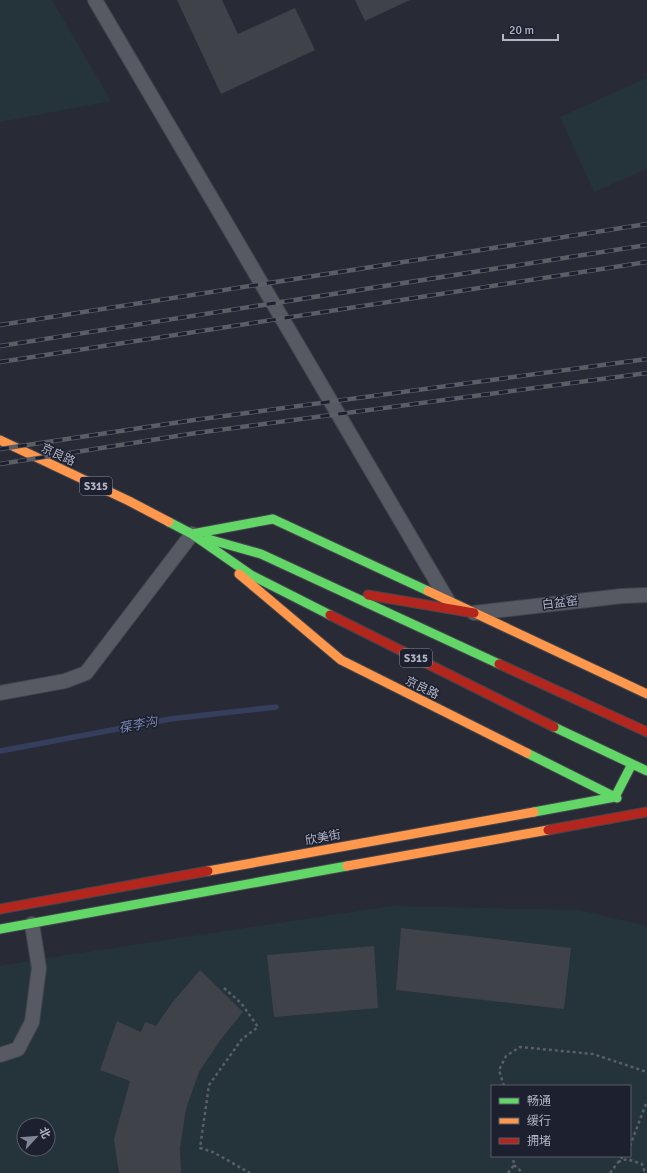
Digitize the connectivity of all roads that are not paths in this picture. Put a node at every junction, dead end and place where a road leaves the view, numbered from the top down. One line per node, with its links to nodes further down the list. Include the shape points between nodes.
1 (95, 0): 6 (street)
2 (0, 440): 3 (street, 京良路 / S315)
3 (192, 534): 4 (street, 京良路 / S315, via 261,554); 6 (street, via 273,519); 8 (street, via 86,673 65,681); 11 (street, 京良路 / S315, via 251,575); 13 (street, 京良路, via 341,660)
4 (339, 590): 7 (street); 10 (street, 京良路 / S315)
5 (647, 595): 7 (street, 白盆窑)
6 (448, 601): 7 (street)
7 (474, 613): 9 (street)
8 (0, 693)
9 (647, 694)
10 (647, 732)
11 (632, 764): 12 (street, 京良路 / S315); 13 (street)
12 (647, 771)
13 (615, 797): 14 (street, 京良路); 15 (street, 欣美街)
14 (647, 812): 16 (street)
15 (0, 909)
16 (32, 924): 17 (street); 18 (street, via 39,968 32,1022 18,1049)
17 (0, 929)
18 (0, 1055)

